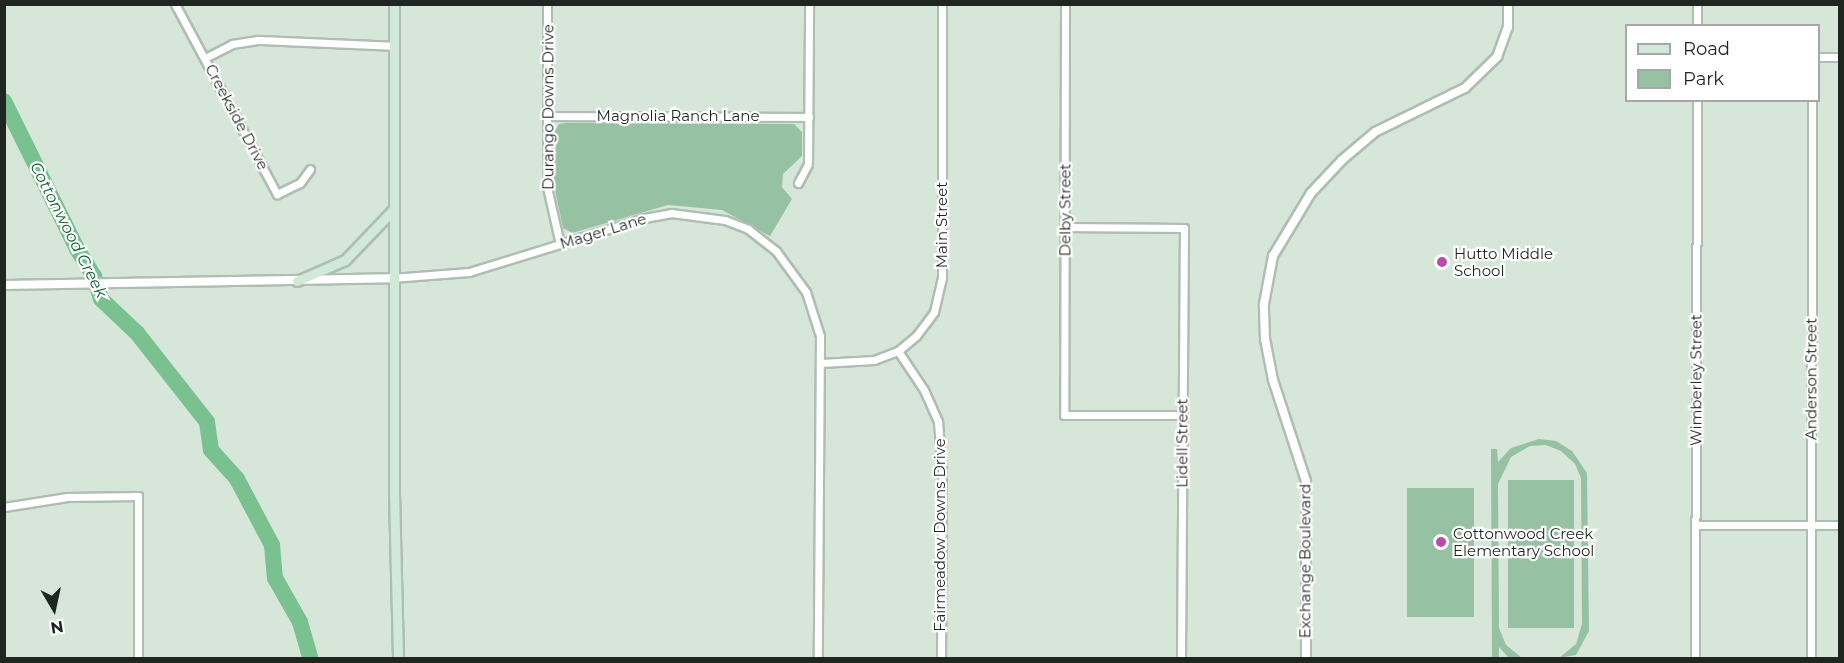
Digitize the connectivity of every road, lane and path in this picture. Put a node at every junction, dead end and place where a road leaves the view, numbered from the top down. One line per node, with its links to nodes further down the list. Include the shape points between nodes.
1 (175, 4): 13 (street, Creekside Drive)
2 (394, 4): 10 (main road)
3 (547, 4): 16 (street, Durango Downs Drive)
4 (809, 4): 17 (street)
5 (942, 4): 26 (street, Main Street, via 942,278 934,312 916,336)
6 (1065, 4): 21 (street, Delby Street)
7 (1508, 4): 38 (street, Exchange Boulevard, via 1508,27 1497,57 1465,88 1375,132 1342,160 1311,193 1273,256 1264,304 1265,339 1273,380 1306,481)
8 (1697, 4): 9 (street)
9 (1697, 24)
10 (394, 46): 13 (street, via 258,40 232,44); 20 (main road)
11 (1820, 57): 12 (street)
12 (1839, 57)
13 (205, 58): 18 (street, Creekside Drive, via 277,194 300,183)
14 (1696, 102): 30 (street, Wimberley Street)
15 (1812, 102): 31 (street, Anderson Street)
16 (547, 116): 17 (street, Magnolia Ranch Lane); 22 (street, Durango Downs Drive, via 548,197)
17 (809, 117): 19 (street, via 808,164)
18 (310, 169)
19 (798, 183)
20 (393, 210): 23 (main road); 24 (main road, via 345,260)
21 (1065, 227): 28 (street, Lidell Street, via 1184,228); 28 (street, Delby Street, via 1064,415)
22 (560, 244): 23 (street, Mager Lane, via 452,276); 27 (street, Mager Lane, via 671,213 704,215 748,229 776,250 807,292 820,336)
23 (392, 278): 24 (street, Mager Lane); 34 (main road)
24 (297, 281): 25 (street, Mager Lane)
25 (4, 285)
26 (898, 351): 27 (street, Main Street, via 874,360); 36 (street, Fairmeadow Downs Drive, via 924,390 938,422 942,471)
27 (821, 363): 35 (street, Mager Lane)
28 (1183, 415): 37 (street, Lidell Street)
29 (4, 507): 33 (street, via 67,497 138,496)
30 (1695, 525): 31 (street); 39 (street, Wimberley Street)
31 (1811, 525): 32 (street); 40 (street, Anderson Street)
32 (1839, 525)
33 (138, 658)
34 (398, 658)
35 (818, 658)
36 (941, 658)
37 (1181, 658)
38 (1306, 658)
39 (1695, 658)
40 (1811, 658)

